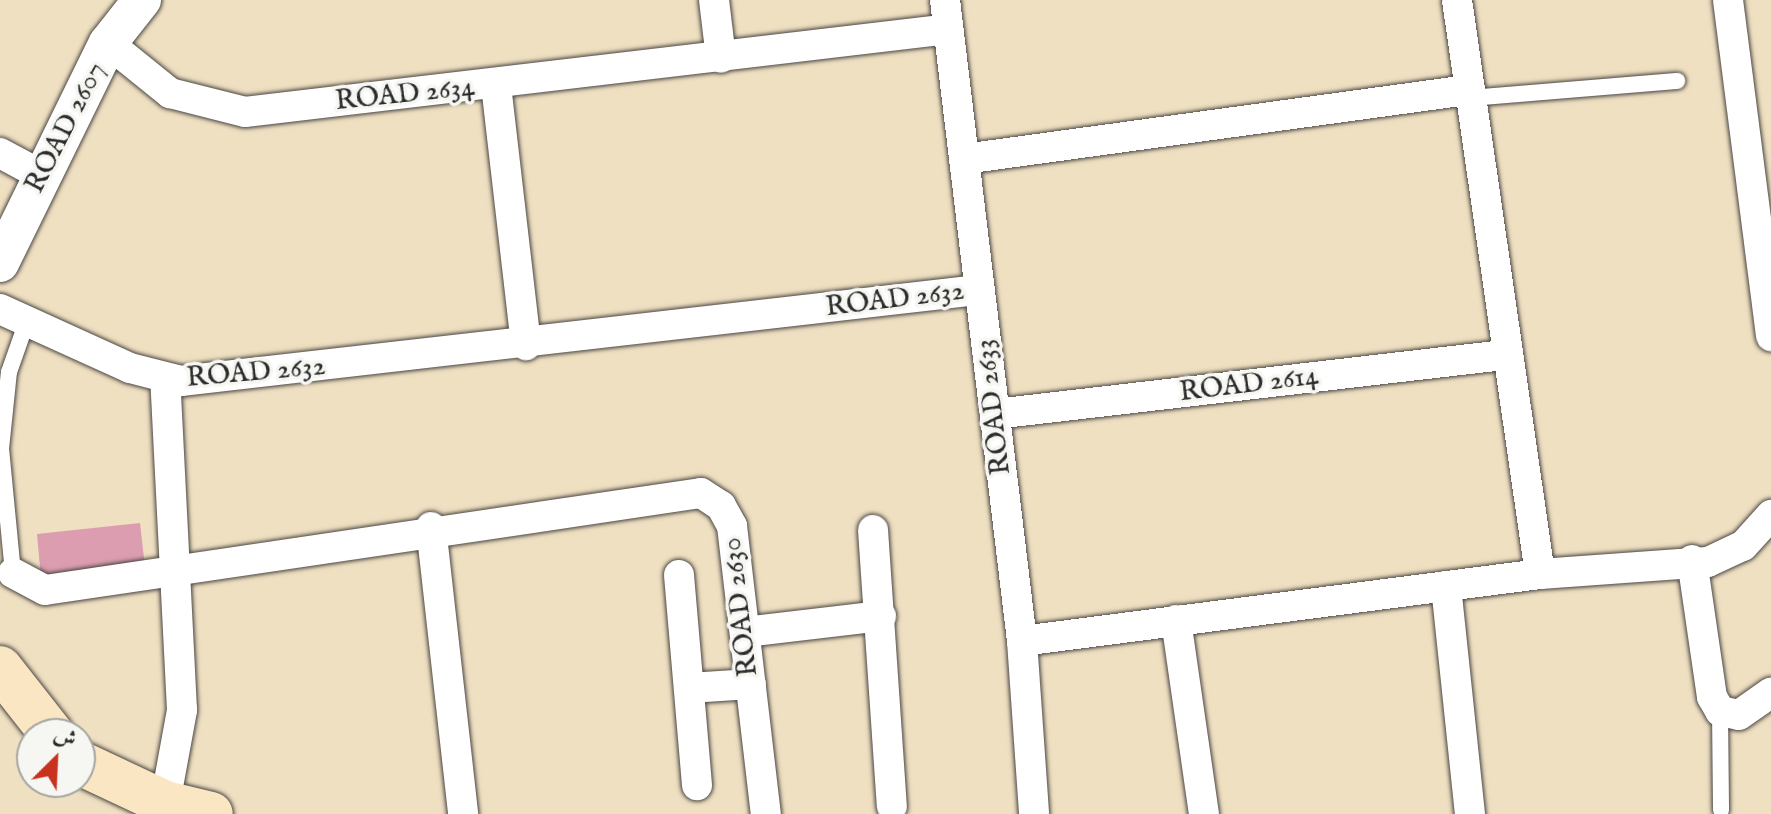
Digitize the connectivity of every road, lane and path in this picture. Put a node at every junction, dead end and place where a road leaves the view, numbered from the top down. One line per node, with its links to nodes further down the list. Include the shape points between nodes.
1 (142, 0): 6 (street, ROAD 2607)
2 (714, 0): 7 (street)
3 (1457, 0): 10 (street)
4 (1728, 0): 17 (street)
5 (946, 14): 7 (street, ROAD 2634); 12 (street, ROAD 2633)
6 (108, 43): 9 (street, ROAD 2634, via 170,93 226,110); 13 (street, ROAD 2607)
7 (721, 58): 9 (street, ROAD 2634)
8 (1677, 81): 10 (lane)
9 (496, 85): 18 (street)
10 (1468, 94): 12 (street); 19 (street)
11 (0, 153): 13 (street)
12 (964, 159): 15 (street, ROAD 2633)
13 (41, 175): 14 (street, ROAD 2607)
14 (0, 263)
15 (979, 290): 18 (street, ROAD 2632); 21 (street, ROAD 2633)
16 (14, 315): 20 (street, ROAD 2632); 27 (lane, via 1,449)
17 (1771, 336)
18 (526, 345): 20 (street, ROAD 2632)
19 (1504, 355): 21 (street, ROAD 2614); 28 (street)
20 (165, 380): 26 (street)
21 (995, 414): 34 (street, ROAD 2633)
22 (1771, 515): 25 (street, via 1726,556)
23 (431, 527): 26 (street, ROAD 2630); 33 (street, ROAD 2630, via 701,493 721,506 732,526); 47 (street)
24 (873, 530): 31 (street)
25 (1692, 560): 28 (street); 39 (street, via 1709,687)
26 (171, 567): 27 (street, ROAD 2630, via 45,590); 43 (street, via 182,710)
27 (13, 573)
28 (1540, 574): 30 (street)
29 (679, 575): 37 (street)
30 (1446, 586): 32 (street); 51 (street)
31 (881, 616): 33 (street); 44 (street)
32 (1176, 620): 34 (street); 50 (street)
33 (745, 632): 36 (street, ROAD 2630)
34 (1022, 641): 49 (street, ROAD 2633)
35 (0, 668): 40 (main road)
36 (751, 684): 37 (street); 48 (street, ROAD 2630)
37 (689, 688): 42 (street)
38 (1771, 693): 39 (street, via 1748,713)
39 (1720, 711): 45 (lane)
40 (39, 718)
41 (96, 771): 43 (main road)
42 (697, 785)
43 (165, 803): 46 (main road)
44 (892, 806)
45 (1721, 810)
46 (211, 814)
47 (463, 814)
48 (766, 814)
49 (1034, 814)
50 (1204, 814)
51 (1470, 814)

